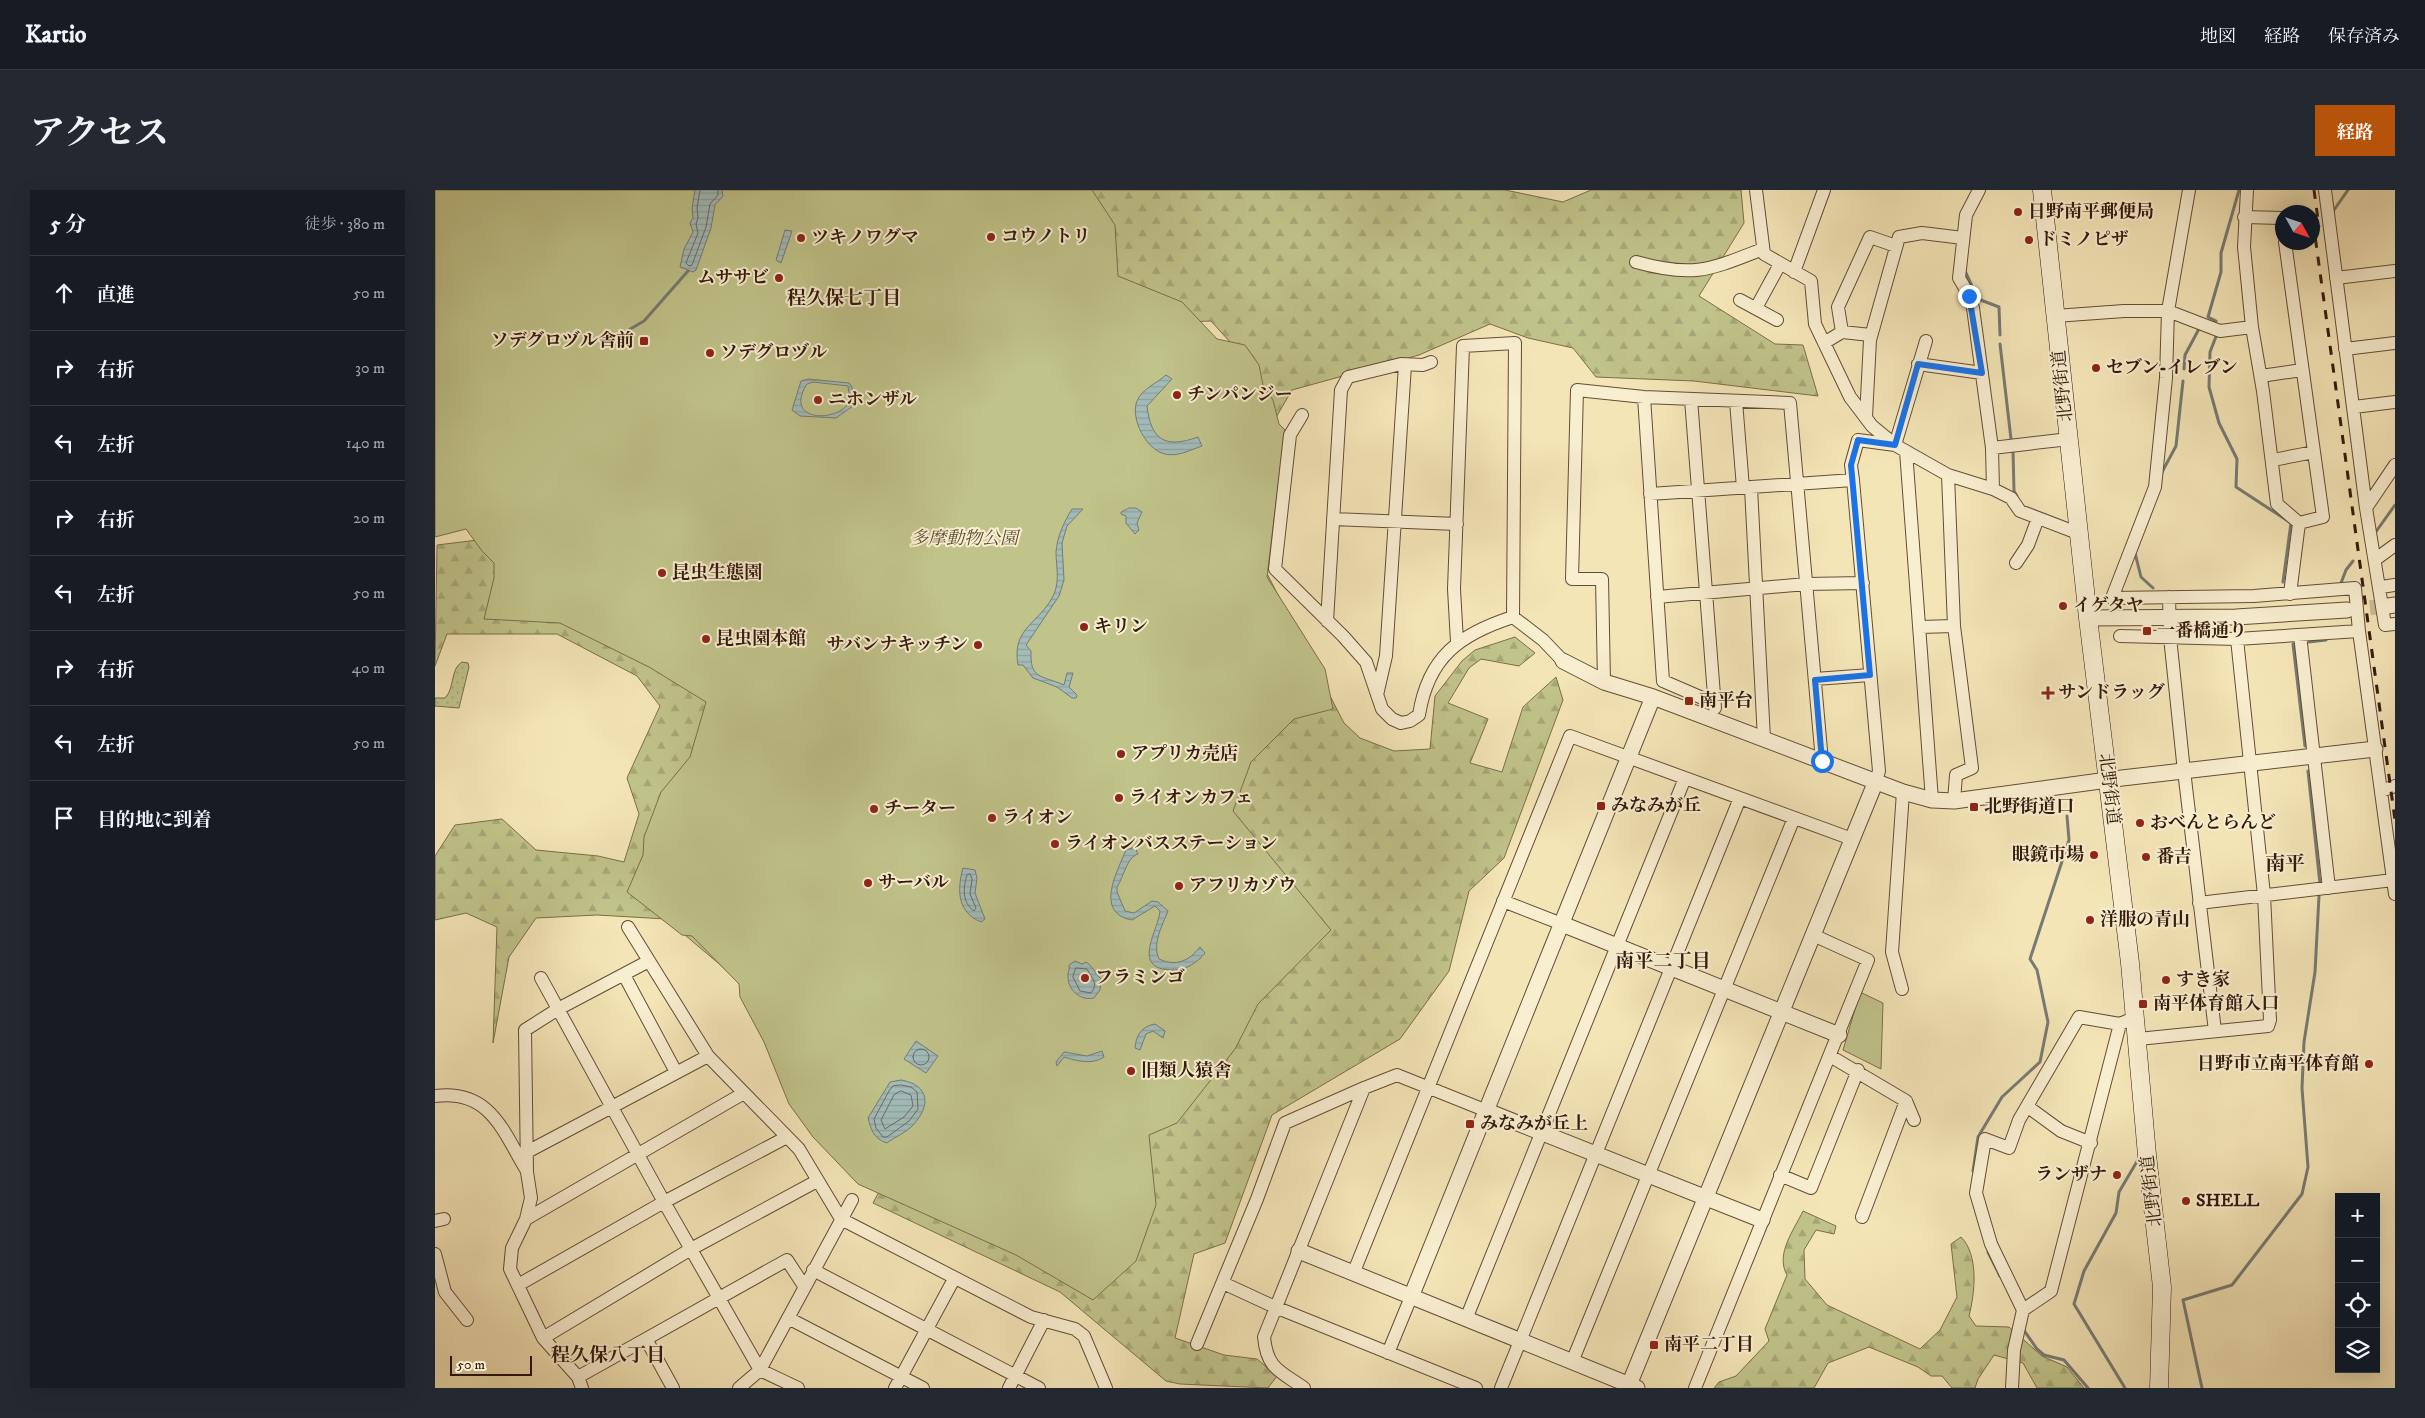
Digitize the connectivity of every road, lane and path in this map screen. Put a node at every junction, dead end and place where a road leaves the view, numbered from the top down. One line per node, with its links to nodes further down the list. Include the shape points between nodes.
1 (1756, 190): 12 (street)
2 (1824, 190): 17 (street)
3 (1979, 190): 10 (street, via 1966,215)
4 (2042, 190): 22 (main road, 北野街道)
5 (2189, 190): 21 (street)
6 (2247, 190): 8 (street)
7 (2325, 190): 18 (street)
8 (2244, 217): 9 (street); 24 (street)
9 (2275, 218)
10 (1963, 238): 11 (street, via 1922,233 1899,237); 35 (street, via 1959,278 1973,308)
11 (1896, 246): 25 (street, via 1870,237 1838,307); 26 (street)
12 (1763, 249): 14 (street, via 1711,269 1692,272 1665,270); 15 (street, via 1764,254)
13 (2286, 250): 34 (street)
14 (1636, 262)
15 (1780, 264): 17 (street); 20 (street)
16 (2395, 271): 18 (street)
17 (1794, 272): 28 (street, via 1811,282 1815,324)
18 (2336, 278): 30 (street)
19 (1740, 300): 20 (street)
20 (1756, 308): 23 (street)
21 (2168, 311): 22 (street); 24 (street, via 2219,331); 75 (street, via 2167,378 2155,488 2112,598)
22 (2055, 316): 44 (main road, 北野街道)
23 (1777, 320)
24 (2252, 327): 36 (street)
25 (1842, 332): 26 (street); 28 (street)
26 (1871, 335): 43 (street)
27 (1926, 341): 33 (street)
28 (1824, 343): 43 (street, via 1850,397)
29 (2395, 344): 30 (street)
30 (2345, 349): 41 (street)
31 (1431, 362): 32 (street)
32 (1405, 364): 59 (street, via 1348,377 1341,390); 60 (street)
33 (1918, 364): 35 (street); 45 (street)
34 (2302, 370): 36 (street); 47 (street)
35 (1982, 373): 46 (street)
36 (2261, 376): 48 (street)
37 (1644, 397): 38 (street); 56 (street); 93 (street, via 1577,390 1572,579 1602,580)
38 (1691, 399): 39 (street); 55 (street)
39 (1736, 401): 52 (street, via 1790,403); 53 (street)
40 (2395, 402): 41 (street)
41 (2354, 407): 57 (street)
42 (1302, 415): 80 (street, via 1291,435 1275,569)
43 (1866, 417): 45 (street)
44 (2069, 439): 46 (street); 63 (main road, 北野街道)
45 (1900, 448): 50 (street); 51 (street, via 1858,440 1851,465); 83 (street)
46 (1992, 448): 54 (street)
47 (2314, 452): 48 (street); 61 (street, via 2323,517)
48 (2273, 460): 61 (street, via 2277,504)
49 (2395, 465): 57 (street)
50 (1948, 475): 54 (street); 82 (street)
51 (1853, 480): 52 (street); 67 (street)
52 (1797, 485): 53 (street); 68 (street)
53 (1747, 488): 55 (street); 71 (street)
54 (1993, 489): 58 (street, via 2011,498 2020,512)
55 (1700, 491): 56 (street); 72 (street)
56 (1650, 494): 74 (street)
57 (2366, 508): 65 (street)
58 (2038, 518): 63 (street); 66 (street, via 2028,545)
59 (1333, 519): 60 (street); 80 (street)
60 (1396, 522): 62 (street); 94 (street, via 1386,656)
61 (2299, 523): 73 (street)
62 (1457, 524): 77 (street, via 1463,346 1515,343); 89 (street, via 1454,588)
63 (2080, 534): 78 (main road, 北野街道)
64 (2395, 544): 65 (street)
65 (2376, 559): 70 (street)
66 (2016, 563)
67 (1863, 583): 68 (street); 91 (street)
68 (1807, 584): 71 (street); 92 (street)
69 (2395, 586): 70 (street)
70 (2381, 587): 81 (street, via 2385,625)
71 (1756, 588): 72 (street); 98 (street)
72 (1706, 593): 74 (street); 96 (street)
73 (2290, 594): 75 (street); 84 (street, via 2355,588)
74 (1657, 596): 96 (street, via 1663,681)
75 (2169, 597): 79 (street)
76 (2347, 610): 79 (street, via 2236,618)
77 (1513, 617): 89 (street, via 1487,625); 90 (street, via 1543,640)
78 (2089, 618): 79 (street); 106 (main road, 北野街道)
79 (2170, 618): 87 (street)
80 (1327, 621): 94 (street, via 1365,662)
81 (2395, 624)
82 (1954, 626): 83 (street); 113 (street, via 1972,768 1956,775)
83 (1920, 628): 112 (street)
84 (2359, 630): 86 (street); 99 (street)
85 (2120, 636): 87 (street)
86 (2300, 636): 88 (street); 100 (street)
87 (2170, 637): 88 (street); 104 (street)
88 (2237, 639): 103 (street)
89 (1457, 642): 94 (street, via 1423,690 1419,715 1401,723 1392,719 1382,709)
90 (1563, 661): 93 (street)
91 (1870, 675): 92 (street); 107 (street, via 1879,771)
92 (1815, 680): 102 (street)
93 (1603, 682): 95 (street)
94 (1377, 696)
95 (1653, 697): 97 (street); 101 (street)
96 (1714, 703): 97 (street)
97 (1715, 721): 98 (street)
98 (1764, 739): 102 (street)
99 (2375, 749): 100 (street); 109 (street)
100 (2314, 756): 103 (street); 117 (street)
101 (1629, 758): 105 (street); 120 (street, via 1570,736); 122 (street)
102 (1822, 761): 107 (street)
103 (2249, 764): 104 (street); 119 (street)
104 (2184, 771): 106 (street); 121 (street)
105 (1685, 778): 111 (street); 125 (street)
106 (2109, 780): 113 (street); 134 (main road, 北野街道)
107 (1876, 781): 110 (street); 115 (street)
108 (2395, 786): 109 (street)
109 (2381, 791): 116 (street)
110 (1903, 792): 112 (street); 131 (street, via 1892,952)
111 (1740, 798): 114 (street); 127 (street)
112 (1932, 800): 113 (street)
113 (1954, 801)
114 (1794, 818): 115 (street); 130 (street)
115 (1852, 839): 124 (street)
116 (2393, 880): 117 (street); 118 (street)
117 (2329, 888): 119 (street)
118 (2395, 894)
119 (2264, 895): 121 (street); 135 (street, via 2268,1026)
120 (1503, 901): 122 (street); 142 (street)
121 (2199, 904): 135 (street)
122 (1562, 924): 125 (street); 149 (street)
123 (628, 927): 126 (street)
124 (1813, 935): 133 (street); 136 (street, via 1868,960)
125 (1617, 946): 127 (street); 151 (street)
126 (647, 962): 128 (street); 138 (street)
127 (1671, 968): 130 (street); 155 (street)
128 (624, 975): 132 (street); 141 (street)
129 (541, 978): 132 (street)
130 (1725, 989): 133 (street); 158 (street)
131 (1902, 989)
132 (558, 1009): 147 (street); 154 (street, via 525,1030)
133 (1781, 1012): 136 (street); 161 (street)
134 (2128, 1020): 137 (main road, 北野街道); 148 (street, via 2079,1016); 153 (street)
135 (2215, 1031): 137 (street)
136 (1839, 1035): 139 (street)
137 (2138, 1039): 209 (main road, 北野街道, via 2147,1155 2163,1287)
138 (708, 1056): 141 (street); 144 (street)
139 (1830, 1056): 140 (street); 159 (street)
140 (1858, 1070): 146 (street); 159 (street, via 1811,1188)
141 (676, 1072): 147 (street)
142 (1428, 1087): 143 (street, via 1397,1075); 149 (street); 172 (street)
143 (1364, 1088): 169 (street); 174 (street, via 1285,1124)
144 (744, 1093): 152 (street); 156 (street)
145 (435, 1096): 157 (street, via 450,1094 464,1097 489,1112 503,1127)
146 (1906, 1101): 150 (street); 164 (street)
147 (612, 1106): 154 (street); 156 (street)
148 (2028, 1107): 153 (street, via 2061,1131); 182 (street, via 2019,1120 2009,1148 1985,1140 1976,1193 1991,1244)
149 (1487, 1111): 151 (street); 177 (street)
150 (1914, 1120)
151 (1541, 1132): 155 (street); 181 (street)
152 (787, 1137): 160 (street, via 799,1149); 163 (street)
153 (2091, 1142): 182 (street, via 2051,1291)
154 (527, 1152): 157 (street)
155 (1596, 1154): 158 (street); 188 (street)
156 (638, 1155): 163 (street); 165 (street)
157 (527, 1172): 165 (street, via 531,1198)
158 (1650, 1175): 161 (street); 191 (street)
159 (1780, 1175): 167 (street)
160 (817, 1181): 166 (street); 168 (street)
161 (1706, 1198): 167 (street); 196 (street)
162 (852, 1200): 166 (street)
163 (664, 1202): 168 (street); 175 (street)
164 (1862, 1217)
165 (526, 1219): 175 (street, via 512,1248 510,1269)
166 (841, 1219): 171 (street); 173 (street)
167 (1762, 1220): 207 (street)
168 (691, 1249): 178 (street); 186 (street)
169 (1299, 1252): 172 (street); 179 (street)
170 (435, 1254): 183 (street, via 445,1292)
171 (813, 1270): 176 (street); 185 (street)
172 (1353, 1274): 177 (street)
173 (954, 1279): 184 (street, via 1031,1318); 185 (street)
174 (1223, 1282): 179 (street); 189 (street)
175 (518, 1285): 186 (street)
176 (804, 1286): 178 (street, via 787,1260); 180 (street)
177 (1411, 1297): 181 (street); 190 (street)
178 (719, 1298): 187 (street); 192 (street)
179 (1275, 1307): 190 (street); 204 (street, via 1263,1337 1267,1359)
180 (788, 1318): 192 (street); 195 (street)
181 (1466, 1319): 188 (street)
182 (2020, 1319): 208 (street)
183 (467, 1320)
184 (1044, 1320): 193 (street); 203 (street, via 1075,1329 1084,1336)
185 (927, 1330): 193 (street); 195 (street)
186 (543, 1338): 194 (street)
187 (646, 1339): 194 (street); 197 (street)
188 (1519, 1340): 191 (street); 206 (street)
189 (1197, 1344)
190 (1388, 1353): 205 (street)
191 (1572, 1362): 196 (street)
192 (760, 1370): 198 (street); 199 (street)
193 (1015, 1375): 201 (street); 202 (street)
194 (580, 1382)
195 (899, 1382): 200 (street)
196 (1633, 1386)
197 (673, 1388)
198 (739, 1388)
199 (798, 1388)
200 (923, 1388)
201 (1009, 1388)
202 (1039, 1388)
203 (1106, 1388)
204 (1304, 1388)
205 (1476, 1388)
206 (1501, 1388)
207 (1695, 1388)
208 (2012, 1388)
209 (2159, 1388)

